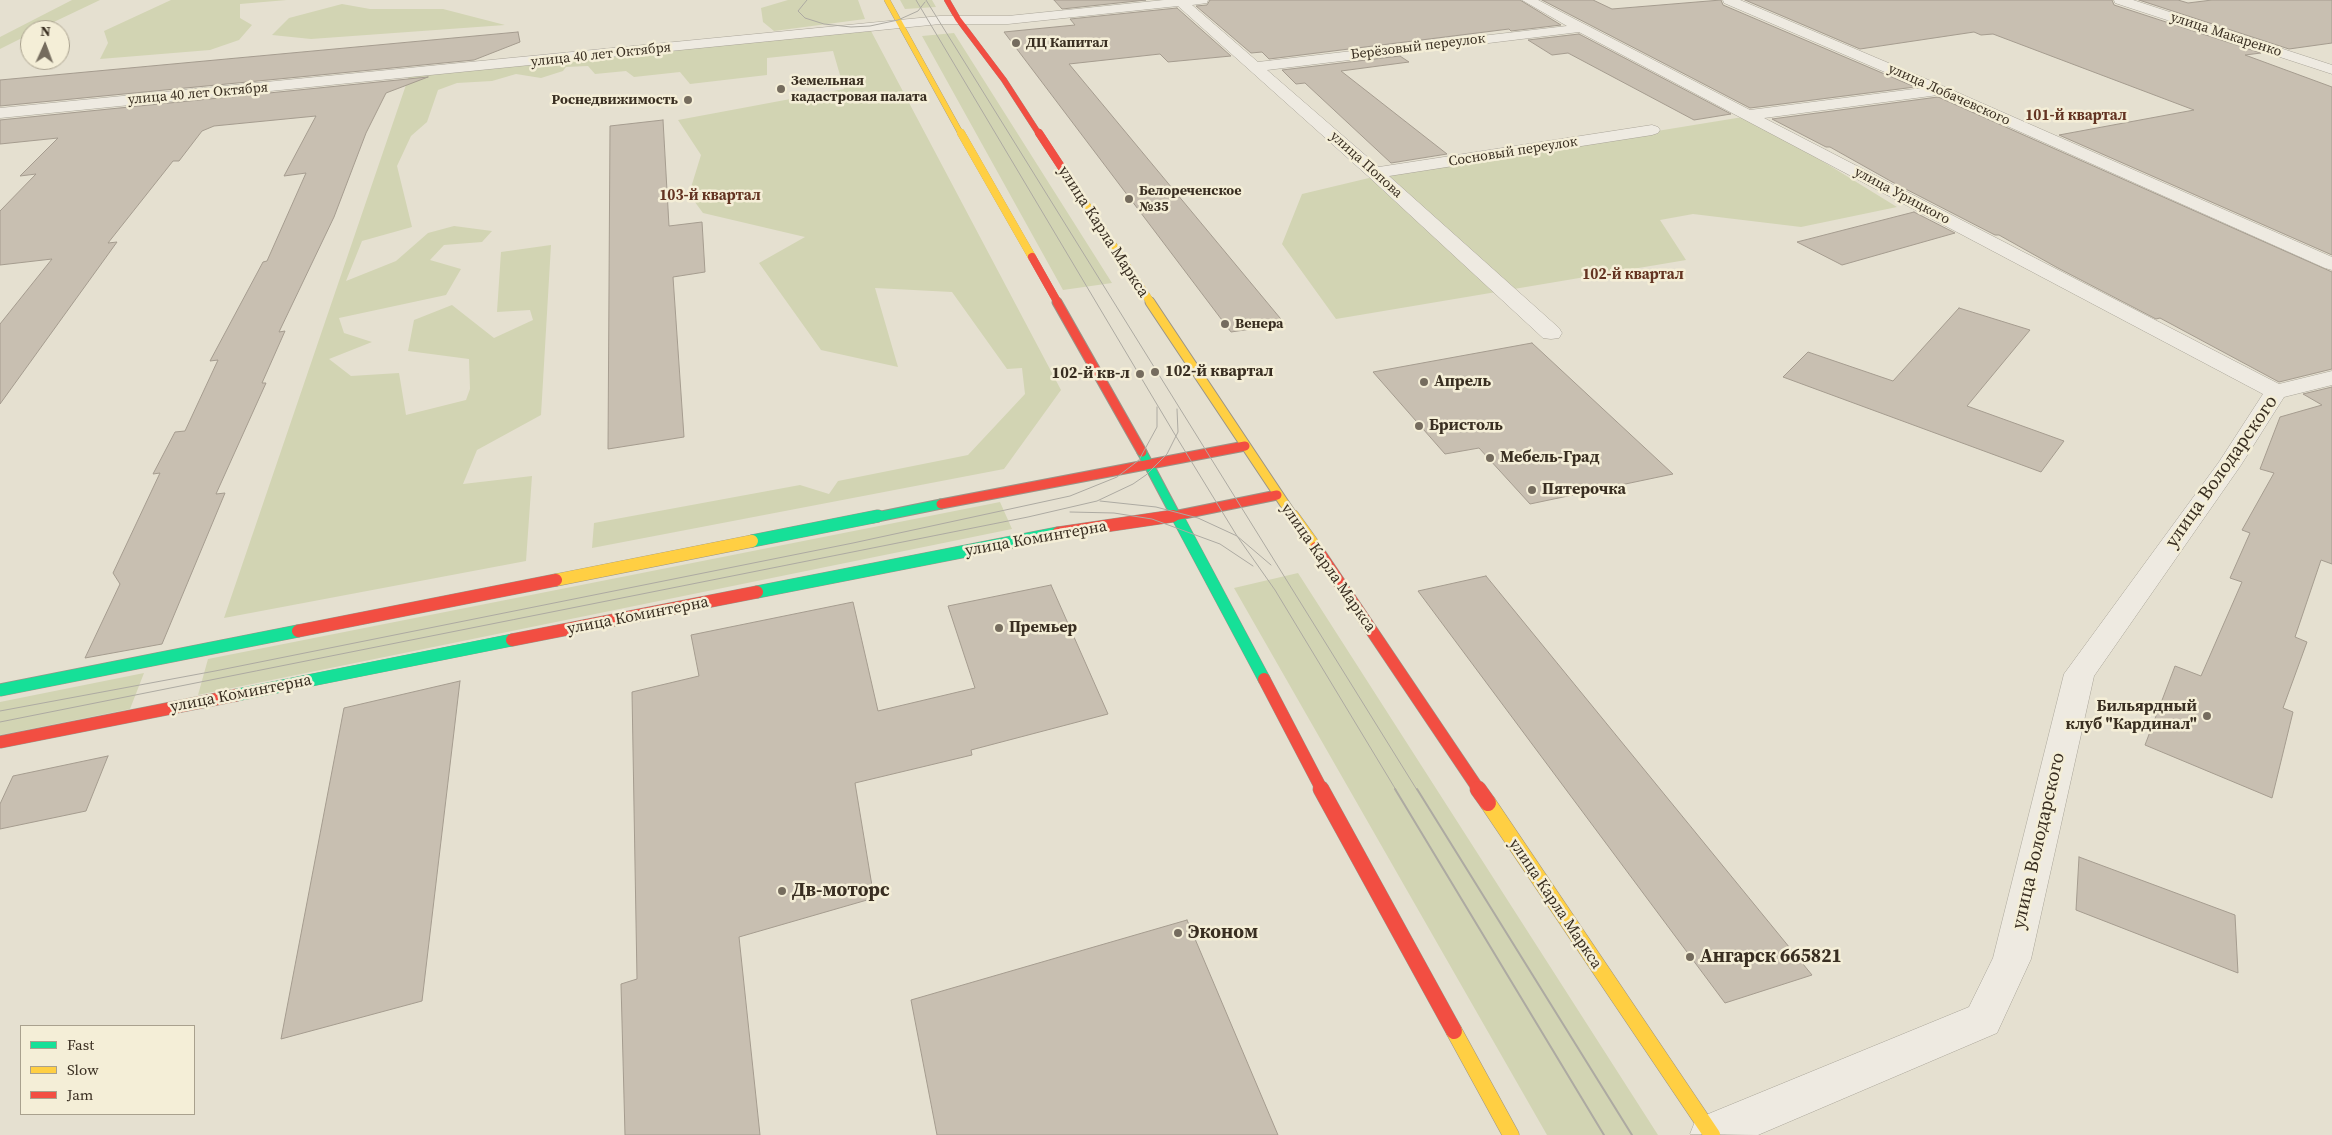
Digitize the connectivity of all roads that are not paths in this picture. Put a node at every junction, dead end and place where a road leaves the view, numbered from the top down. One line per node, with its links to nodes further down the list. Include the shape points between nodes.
1 (887, 0): 9 (street)
2 (947, 0): 8 (street, улица Карла Маркса)
3 (1202, 0): 7 (street, улица 40 лет Октября)
4 (1528, 0): 10 (street, улица Урицкого)
5 (1729, 0): 13 (street, улица Лобачевского)
6 (2120, 0): 12 (street, улица Макаренко)
7 (1180, 1): 8 (street, улица 40 лет Октября, via 1008,20); 11 (street, улица Попова)
8 (958, 19): 9 (street, улица 40 лет Октября); 22 (street, улица Карла Маркса, via 1004,80)
9 (899, 25): 14 (street, улица 40 лет Октября); 23 (street)
10 (1582, 28): 11 (street, Берёзовый переулок); 15 (street, улица Урицкого)
11 (1254, 66): 17 (street, улица Попова)
12 (2332, 70)
13 (1940, 90): 15 (street); 18 (street, улица Лобачевского)
14 (0, 112)
15 (1748, 115): 21 (street, улица Урицкого)
16 (1652, 130): 17 (street, Сосновый переулок)
17 (1375, 173): 19 (street, улица Попова)
18 (2332, 264)
19 (1551, 333)
20 (2332, 378): 21 (street, улица Володарского)
21 (2276, 392): 28 (street, улица Володарского, via 2079,674 2012,959 1983,1020)
22 (1245, 446): 23 (street); 24 (street, улица Карла Маркса)
23 (1147, 462): 25 (street); 26 (street)
24 (1277, 495): 25 (street, улица Коминтерна); 28 (street, улица Карла Маркса)
25 (1175, 516): 27 (street, улица Коминтерна, via 1070,531 897,564); 29 (street, via 1209,574 1343,831)
26 (0, 690)
27 (0, 742)
28 (1711, 1134)
29 (1511, 1135)

